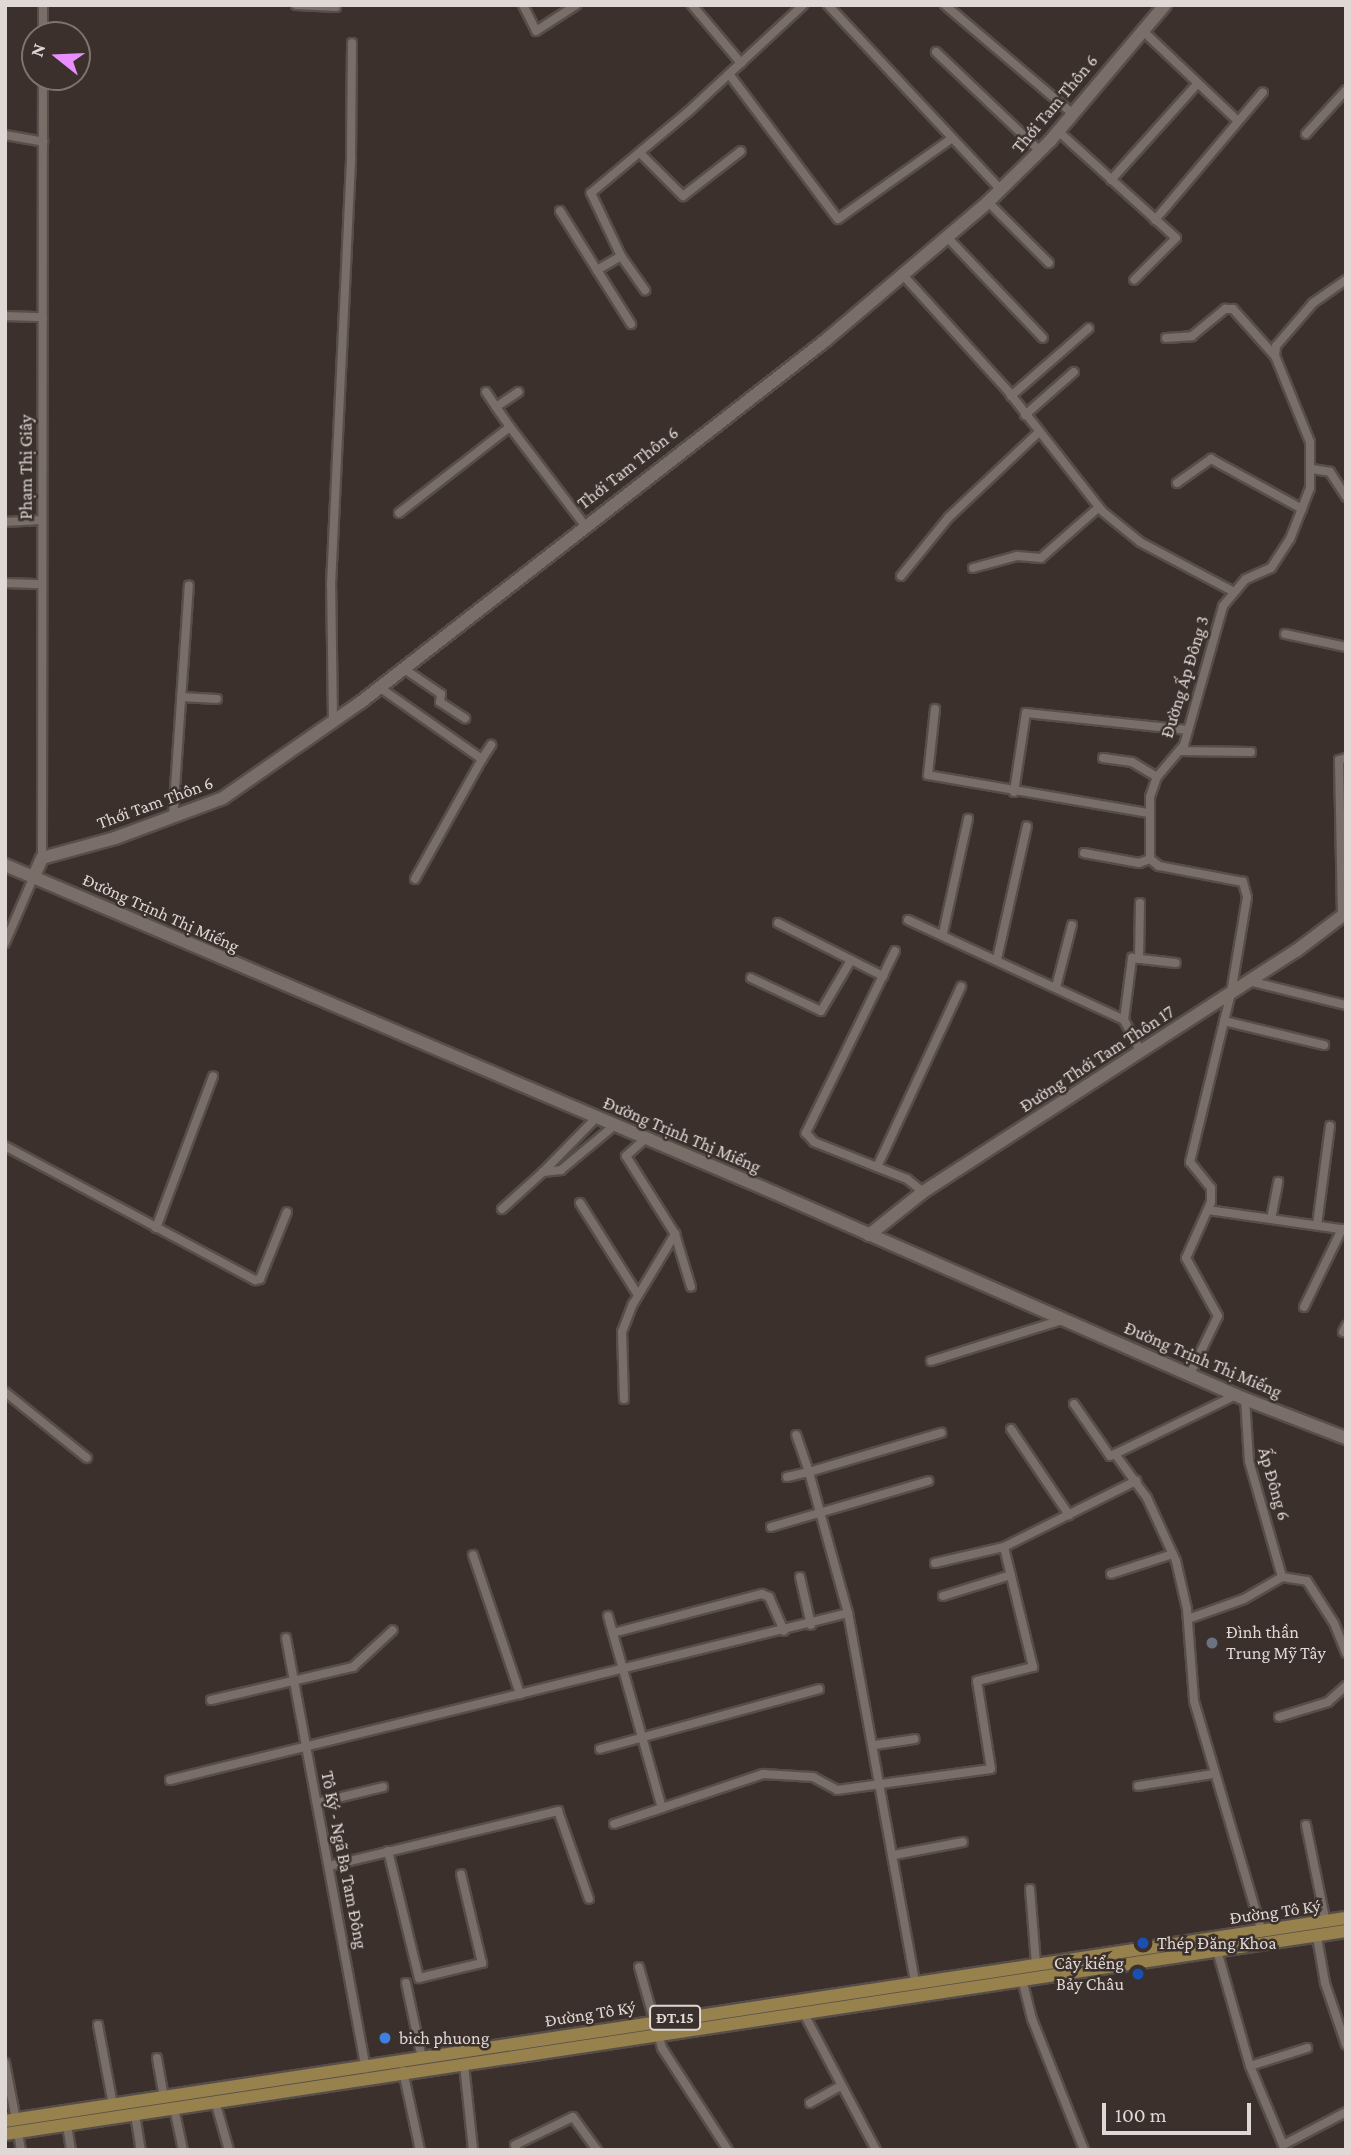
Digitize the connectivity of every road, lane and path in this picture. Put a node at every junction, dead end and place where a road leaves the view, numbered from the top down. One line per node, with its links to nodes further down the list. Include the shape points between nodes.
1 (296, 5): 9 (street)
2 (523, 5): 3 (street, via 536,31)
3 (576, 5)
4 (692, 5): 13 (street)
5 (803, 5): 13 (street)
6 (828, 5): 24 (street)
7 (944, 5): 19 (street)
8 (1165, 5): 10 (street, Thới Tam Thôn 6)
9 (336, 7)
10 (1142, 30): 15 (street); 19 (street, Thới Tam Thôn 6)
11 (352, 43): 80 (street, via 331,585)
12 (936, 52): 27 (street)
13 (741, 63): 14 (street)
14 (729, 74): 24 (street, via 838,219); 28 (street)
15 (1198, 83): 20 (street); 29 (street)
16 (1346, 90): 22 (street)
17 (43, 91): 25 (street, Phạm Thị Giây)
18 (1263, 92): 20 (street)
19 (1072, 113): 21 (street, Thới Tam Thôn 6)
20 (1238, 121): 33 (street)
21 (1058, 131): 27 (street, Thới Tam Thôn 6); 29 (street)
22 (1306, 134)
23 (5, 135): 25 (street)
24 (951, 139): 30 (street)
25 (43, 142): 43 (street, Phạm Thị Giây)
26 (741, 151): 28 (street, via 683,196)
27 (1040, 151): 30 (street, Thới Tam Thôn 6)
28 (640, 153): 35 (street, via 591,193)
29 (1111, 180): 33 (street)
30 (1002, 190): 31 (street, Thới Tam Thôn 6)
31 (988, 202): 34 (street, Thới Tam Thôn 6); 36 (street)
32 (559, 211): 37 (street)
33 (1155, 219): 39 (street, via 1176,238)
34 (947, 237): 38 (street, Thới Tam Thôn 6); 46 (street)
35 (621, 256): 37 (street); 41 (street)
36 (1049, 263)
37 (597, 270): 44 (street)
38 (902, 274): 52 (street); 65 (street, Thới Tam Thôn 6, via 826,340)
39 (1134, 280)
40 (1346, 280): 48 (street, via 1313,303 1276,346)
41 (645, 290)
42 (5, 316): 43 (street)
43 (43, 317): 63 (street, Phạm Thị Giây)
44 (631, 324)
45 (1089, 328): 52 (street)
46 (1043, 338)
47 (1166, 338): 48 (street, via 1192,336 1225,309 1234,309)
48 (1275, 356): 57 (street, via 1300,411)
49 (1074, 372): 54 (street)
50 (486, 392): 53 (street)
51 (518, 392): 53 (street)
52 (1012, 396): 54 (street)
53 (496, 407): 55 (street)
54 (1026, 415): 56 (street)
55 (510, 427): 62 (street); 65 (street)
56 (1039, 432): 60 (street); 67 (street, via 949,517)
57 (1312, 470): 59 (street, via 1330,472); 61 (street)
58 (1177, 483): 61 (street, via 1211,459)
59 (1346, 498)
60 (1099, 507): 66 (street, via 1041,558 1017,556); 71 (street, via 1140,542)
61 (1301, 509): 71 (street, via 1290,539 1271,568 1246,579)
62 (399, 513)
63 (42, 520): 64 (street); 69 (street, Phạm Thị Giây)
64 (5, 522)
65 (584, 524): 74 (street, Thới Tam Thôn 6)
66 (973, 568)
67 (901, 576)
68 (5, 583): 69 (street)
69 (42, 584): 95 (street, Phạm Thị Giây)
70 (189, 586): 76 (street)
71 (1232, 592): 81 (street, Đường Ấp Đông 3, via 1223,607)
72 (1285, 634): 73 (street)
73 (1346, 647)
74 (402, 667): 75 (street, Thới Tam Thôn 6); 79 (street, via 438,691 440,702)
75 (379, 687): 80 (street, Thới Tam Thôn 6); 87 (street)
76 (181, 696): 77 (street); 91 (street)
77 (217, 699)
78 (935, 709): 89 (street, via 928,775)
79 (465, 718)
80 (333, 720): 91 (street, Thới Tam Thôn 6, via 223,798)
81 (1188, 730): 83 (street, Đường Ấp Đông 3); 89 (street, via 1026,713)
82 (491, 745): 87 (street)
83 (1180, 751): 84 (street); 88 (street, Đường Ấp Đông 3)
84 (1251, 752)
85 (1103, 758): 88 (street, via 1132,762)
86 (1346, 758): 101 (street, via 1339,760)
87 (482, 759): 99 (street)
88 (1157, 777): 90 (street, Đường Ấp Đông 3)
89 (1014, 792): 90 (street)
90 (1148, 813): 96 (street, Đường Ấp Đông 3)
91 (173, 818): 95 (street, Thới Tam Thôn 6)
92 (968, 819): 105 (street)
93 (1027, 826): 108 (street)
94 (1084, 853): 96 (street, via 1139,863)
95 (42, 858): 98 (street)
96 (1150, 859): 117 (street, via 1159,866 1243,882 1247,897)
97 (5, 866): 98 (street, Đường Trịnh Thị Miếng)
98 (34, 876): 106 (street); 124 (street, Đường Trịnh Thị Miếng)
99 (415, 879)
100 (1140, 902): 109 (street)
101 (1344, 914): 114 (street, Đường Thới Tam Thôn 17)
102 (908, 920): 105 (street)
103 (778, 923): 110 (street)
104 (1072, 925): 116 (street)
105 (943, 933): 108 (street)
106 (6, 938)
107 (895, 951): 112 (street)
108 (997, 959): 116 (street)
109 (1139, 959): 111 (street); 119 (street, via 1132,958)
110 (851, 960): 112 (street); 113 (street, via 821,1011)
111 (1176, 963)
112 (883, 976): 129 (street, via 806,1133 814,1142)
113 (751, 978)
114 (1249, 981): 117 (street, Đường Thới Tam Thôn 17); 118 (street)
115 (961, 987): 129 (street)
116 (1056, 987): 119 (street)
117 (1231, 993): 120 (street); 122 (street, Đường Thới Tam Thôn 17)
118 (1346, 1005)
119 (1124, 1020): 122 (street)
120 (1224, 1021): 121 (street); 135 (street, via 1191,1162 1211,1188)
121 (1324, 1045)
122 (1141, 1052): 132 (street, Đường Thới Tam Thôn 17)
123 (213, 1076): 139 (street)
124 (596, 1118): 125 (street, Đường Trịnh Thị Miếng); 130 (street)
125 (615, 1125): 127 (street, Đường Trịnh Thị Miếng); 130 (street, via 561,1170)
126 (1330, 1126): 138 (street)
127 (646, 1138): 141 (street, via 626,1156); 142 (street, Đường Trịnh Thị Miếng)
128 (5, 1146): 139 (street)
129 (877, 1167): 132 (street, via 907,1179)
130 (542, 1172): 134 (street)
131 (1278, 1182): 137 (street)
132 (923, 1192): 142 (street, Đường Thới Tam Thôn 17)
133 (580, 1203): 144 (street)
134 (502, 1209)
135 (1208, 1210): 137 (street); 148 (street, via 1186,1258 1218,1317)
136 (288, 1212): 139 (street, via 258,1281)
137 (1271, 1219): 138 (street)
138 (1317, 1225): 140 (street)
139 (155, 1228)
140 (1344, 1229): 145 (street)
141 (675, 1234): 143 (street); 144 (street)
142 (869, 1235): 146 (street, Đường Trịnh Thị Miếng)
143 (691, 1287)
144 (638, 1295): 151 (street, via 622,1332)
145 (1304, 1307)
146 (1062, 1320): 147 (street); 148 (street, Đường Trịnh Thị Miếng)
147 (931, 1362)
148 (1190, 1374): 150 (street, Đường Trịnh Thị Miếng)
149 (5, 1392): 158 (street)
150 (1240, 1397): 156 (street, Đường Trịnh Thị Miếng); 157 (street); 173 (street, Ấp Đông 6, via 1249,1461)
151 (624, 1399)
152 (1074, 1404): 157 (street, via 1110,1456)
153 (1011, 1429): 164 (street)
154 (941, 1433): 159 (street)
155 (796, 1435): 159 (street)
156 (1346, 1438)
157 (1115, 1454): 162 (street)
158 (87, 1458)
159 (808, 1472): 160 (street); 163 (street)
160 (787, 1477)
161 (928, 1480): 163 (street)
162 (1136, 1481): 164 (street); 167 (street)
163 (820, 1513): 165 (street); 175 (street)
164 (1069, 1515): 166 (street)
165 (771, 1527)
166 (1004, 1548): 169 (street); 170 (street)
167 (1173, 1554): 171 (street); 177 (street)
168 (473, 1555): 188 (street)
169 (935, 1563)
170 (1010, 1574): 174 (street); 198 (street, via 1034,1667 977,1681 991,1769)
171 (1111, 1574)
172 (800, 1577): 178 (street)
173 (1282, 1577): 177 (street, via 1244,1599); 183 (street, via 1307,1581 1334,1623)
174 (943, 1595)
175 (848, 1613): 178 (street); 193 (street)
176 (608, 1616): 181 (street)
177 (1188, 1619): 196 (street, via 1194,1701)
178 (811, 1625): 180 (street)
179 (393, 1630): 185 (street, via 353,1667)
180 (784, 1632): 181 (street, via 769,1597 762,1594); 184 (street)
181 (613, 1633): 184 (street)
182 (286, 1638): 185 (street, Tô Ký - Ngã Ba Tam Đông)
183 (1346, 1653)
184 (621, 1670): 188 (street); 191 (street)
185 (294, 1681): 189 (street); 194 (street, Tô Ký - Ngã Ba Tam Đông)
186 (1346, 1686): 190 (street, via 1328,1702)
187 (819, 1689): 191 (street)
188 (520, 1694): 194 (street)
189 (211, 1700)
190 (1279, 1717)
191 (641, 1737): 195 (street); 202 (street)
192 (915, 1739): 193 (street)
193 (875, 1745): 198 (street)
194 (306, 1747): 197 (street); 201 (street, Tô Ký - Ngã Ba Tam Đông)
195 (600, 1749)
196 (1213, 1774): 199 (street); 216 (street)
197 (170, 1780)
198 (883, 1785): 202 (street, via 837,1790 813,1777 763,1774); 207 (street)
199 (1138, 1786)
200 (383, 1787): 201 (street)
201 (317, 1803): 208 (street, Tô Ký - Ngã Ba Tam Đông)
202 (662, 1808): 203 (street)
203 (614, 1824)
204 (1306, 1825): 213 (street)
205 (963, 1842): 207 (street)
206 (388, 1851): 208 (street); 209 (street, via 419,1978 482,1964); 211 (street, via 558,1811)
207 (894, 1854): 221 (street)
208 (329, 1866): 234 (street, Tô Ký - Ngã Ba Tam Đông)
209 (461, 1874)
210 (1030, 1889): 218 (street)
211 (589, 1899)
212 (1346, 1918): 213 (main road, Đường Tô Ký / ĐT.15)
213 (1326, 1923): 216 (main road, Đường Tô Ký / ĐT.15)
214 (1346, 1931): 215 (main road, Đường Tô Ký / ĐT.15)
215 (1317, 1937): 216 (main road, Đường Tô Ký / ĐT.15); 226 (street, via 1325,1983)
216 (1264, 1938): 217 (main road, Đường Tô Ký / ĐT.15)
217 (1216, 1945): 218 (main road, Đường Tô Ký / ĐT.15); 220 (main road, Đường Tô Ký / ĐT.15); 232 (street)
218 (1036, 1964): 221 (main road, Đường Tô Ký / ĐT.15)
219 (639, 1968): 225 (street)
220 (1022, 1979): 223 (main road, Đường Tô Ký / ĐT.15); 256 (street, via 1031,2019)
221 (915, 1982): 225 (main road, Đường Tô Ký / ĐT.15)
222 (406, 1983): 229 (street)
223 (803, 2012): 225 (main road, Đường Tô Ký / ĐT.15); 235 (street)
224 (98, 2025): 239 (street)
225 (657, 2028): 229 (main road, Đường Tô Ký / ĐT.15); 231 (main road, Đường Tô Ký / ĐT.15); 254 (street, via 662,2048)
226 (1346, 2045)
227 (1307, 2048): 232 (street)
228 (157, 2058): 236 (street)
229 (422, 2058): 233 (main road, Đường Tô Ký / ĐT.15)
230 (5, 2063): 244 (street)
231 (464, 2064): 233 (main road, Đường Tô Ký / ĐT.15); 251 (street)
232 (1250, 2066): 241 (street, via 1283,2145)
233 (402, 2068): 234 (main road, Đường Tô Ký / ĐT.15); 250 (street)
234 (367, 2073): 236 (main road, Đường Tô Ký / ĐT.15); 237 (main road, Đường Tô Ký / ĐT.15)
235 (841, 2087): 238 (street); 255 (street)
236 (164, 2097): 239 (main road, Đường Tô Ký / ĐT.15)
237 (215, 2101): 240 (main road, Đường Tô Ký / ĐT.15); 249 (street)
238 (810, 2103)
239 (113, 2105): 244 (main road, Đường Tô Ký / ĐT.15)
240 (174, 2108): 242 (main road, Đường Tô Ký / ĐT.15); 248 (street)
241 (1346, 2112)
242 (135, 2114): 243 (main road, Đường Tô Ký / ĐT.15); 247 (street)
243 (67, 2124): 244 (main road, Đường Tô Ký / ĐT.15); 246 (street)
244 (11, 2127): 245 (street)
245 (21, 2150)
246 (71, 2150)
247 (141, 2150)
248 (183, 2150)
249 (229, 2150)
250 (420, 2150)
251 (473, 2150)
252 (517, 2150): 253 (street, via 515,2145 573,2117)
253 (597, 2150)
254 (729, 2150)
255 (876, 2150)
256 (1084, 2150)

